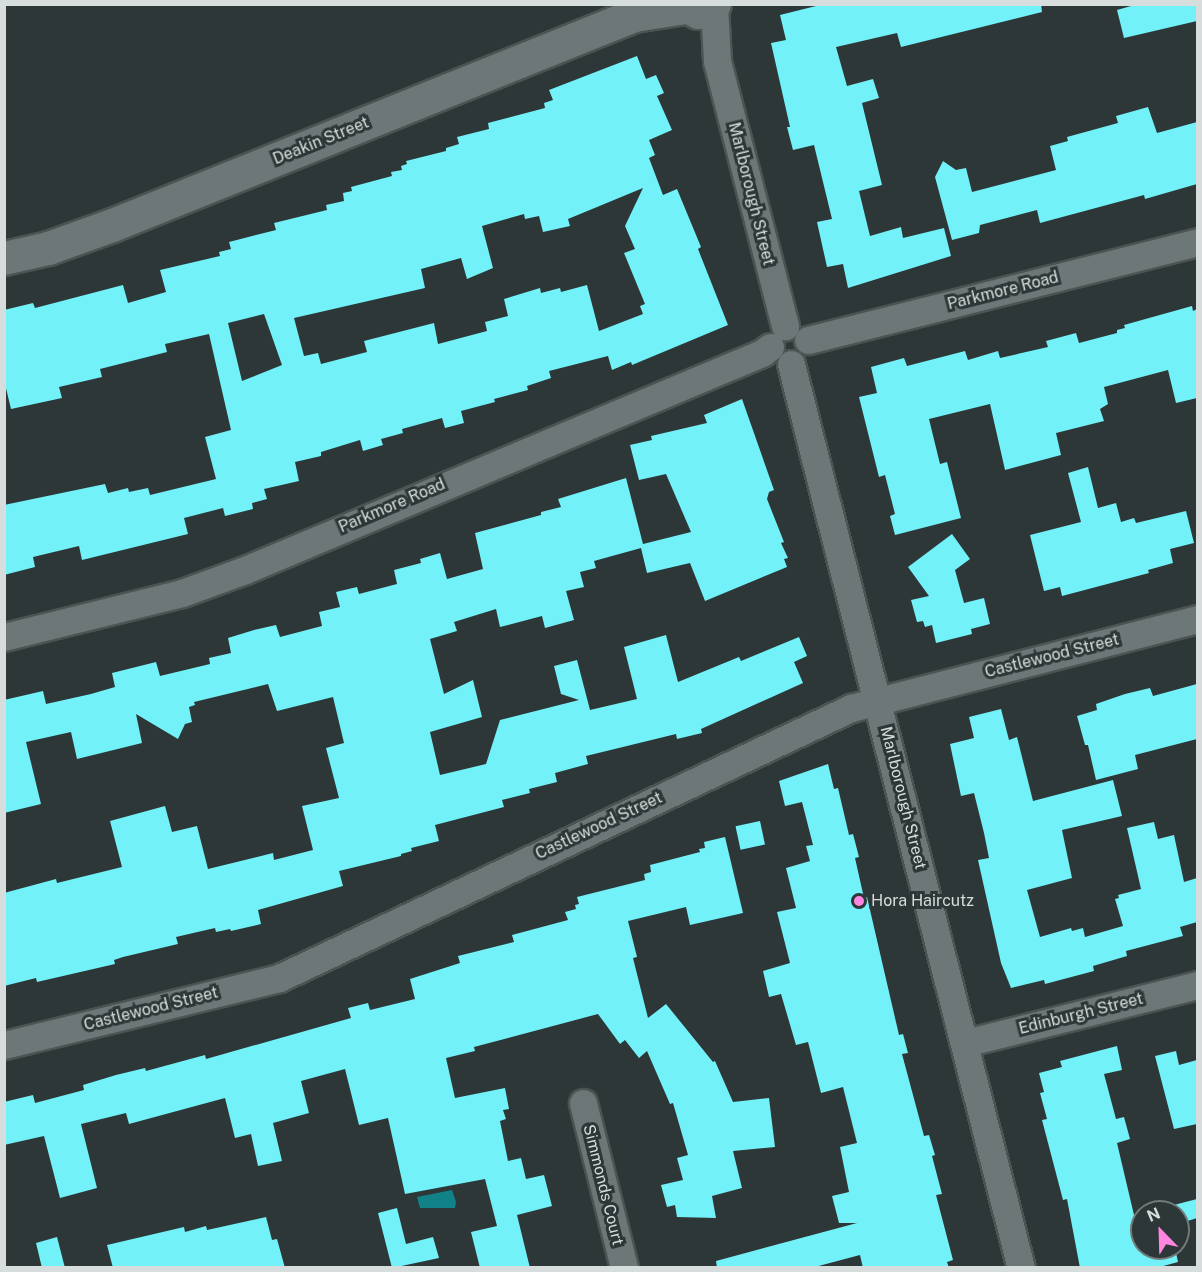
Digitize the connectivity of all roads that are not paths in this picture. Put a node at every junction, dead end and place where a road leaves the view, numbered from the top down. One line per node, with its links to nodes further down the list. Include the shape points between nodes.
1 (698, 6): 2 (street, Deakin Street); 5 (street, Marlborough Street, via 717,61)
2 (642, 10): 4 (street, Deakin Street, via 112,225 48,248)
3 (1197, 242): 6 (street, Parkmore Road)
4 (4, 258)
5 (777, 337): 6 (street, via 796,327); 7 (street, via 775,358); 9 (street, Parkmore Road, via 762,353 245,570 182,593)
6 (808, 340): 7 (street, via 807,352)
7 (791, 364): 10 (street, Marlborough Street)
8 (1197, 619): 10 (street, Castlewood Street)
9 (4, 637)
10 (878, 699): 12 (street, Marlborough Street); 13 (street, Castlewood Street, via 835,714 279,978)
11 (1197, 985): 12 (street, Edinburgh Street)
12 (965, 1043): 16 (street, Marlborough Street)
13 (4, 1045)
14 (583, 1103): 15 (street, Simmonds Court)
15 (624, 1268)
16 (1021, 1268)

